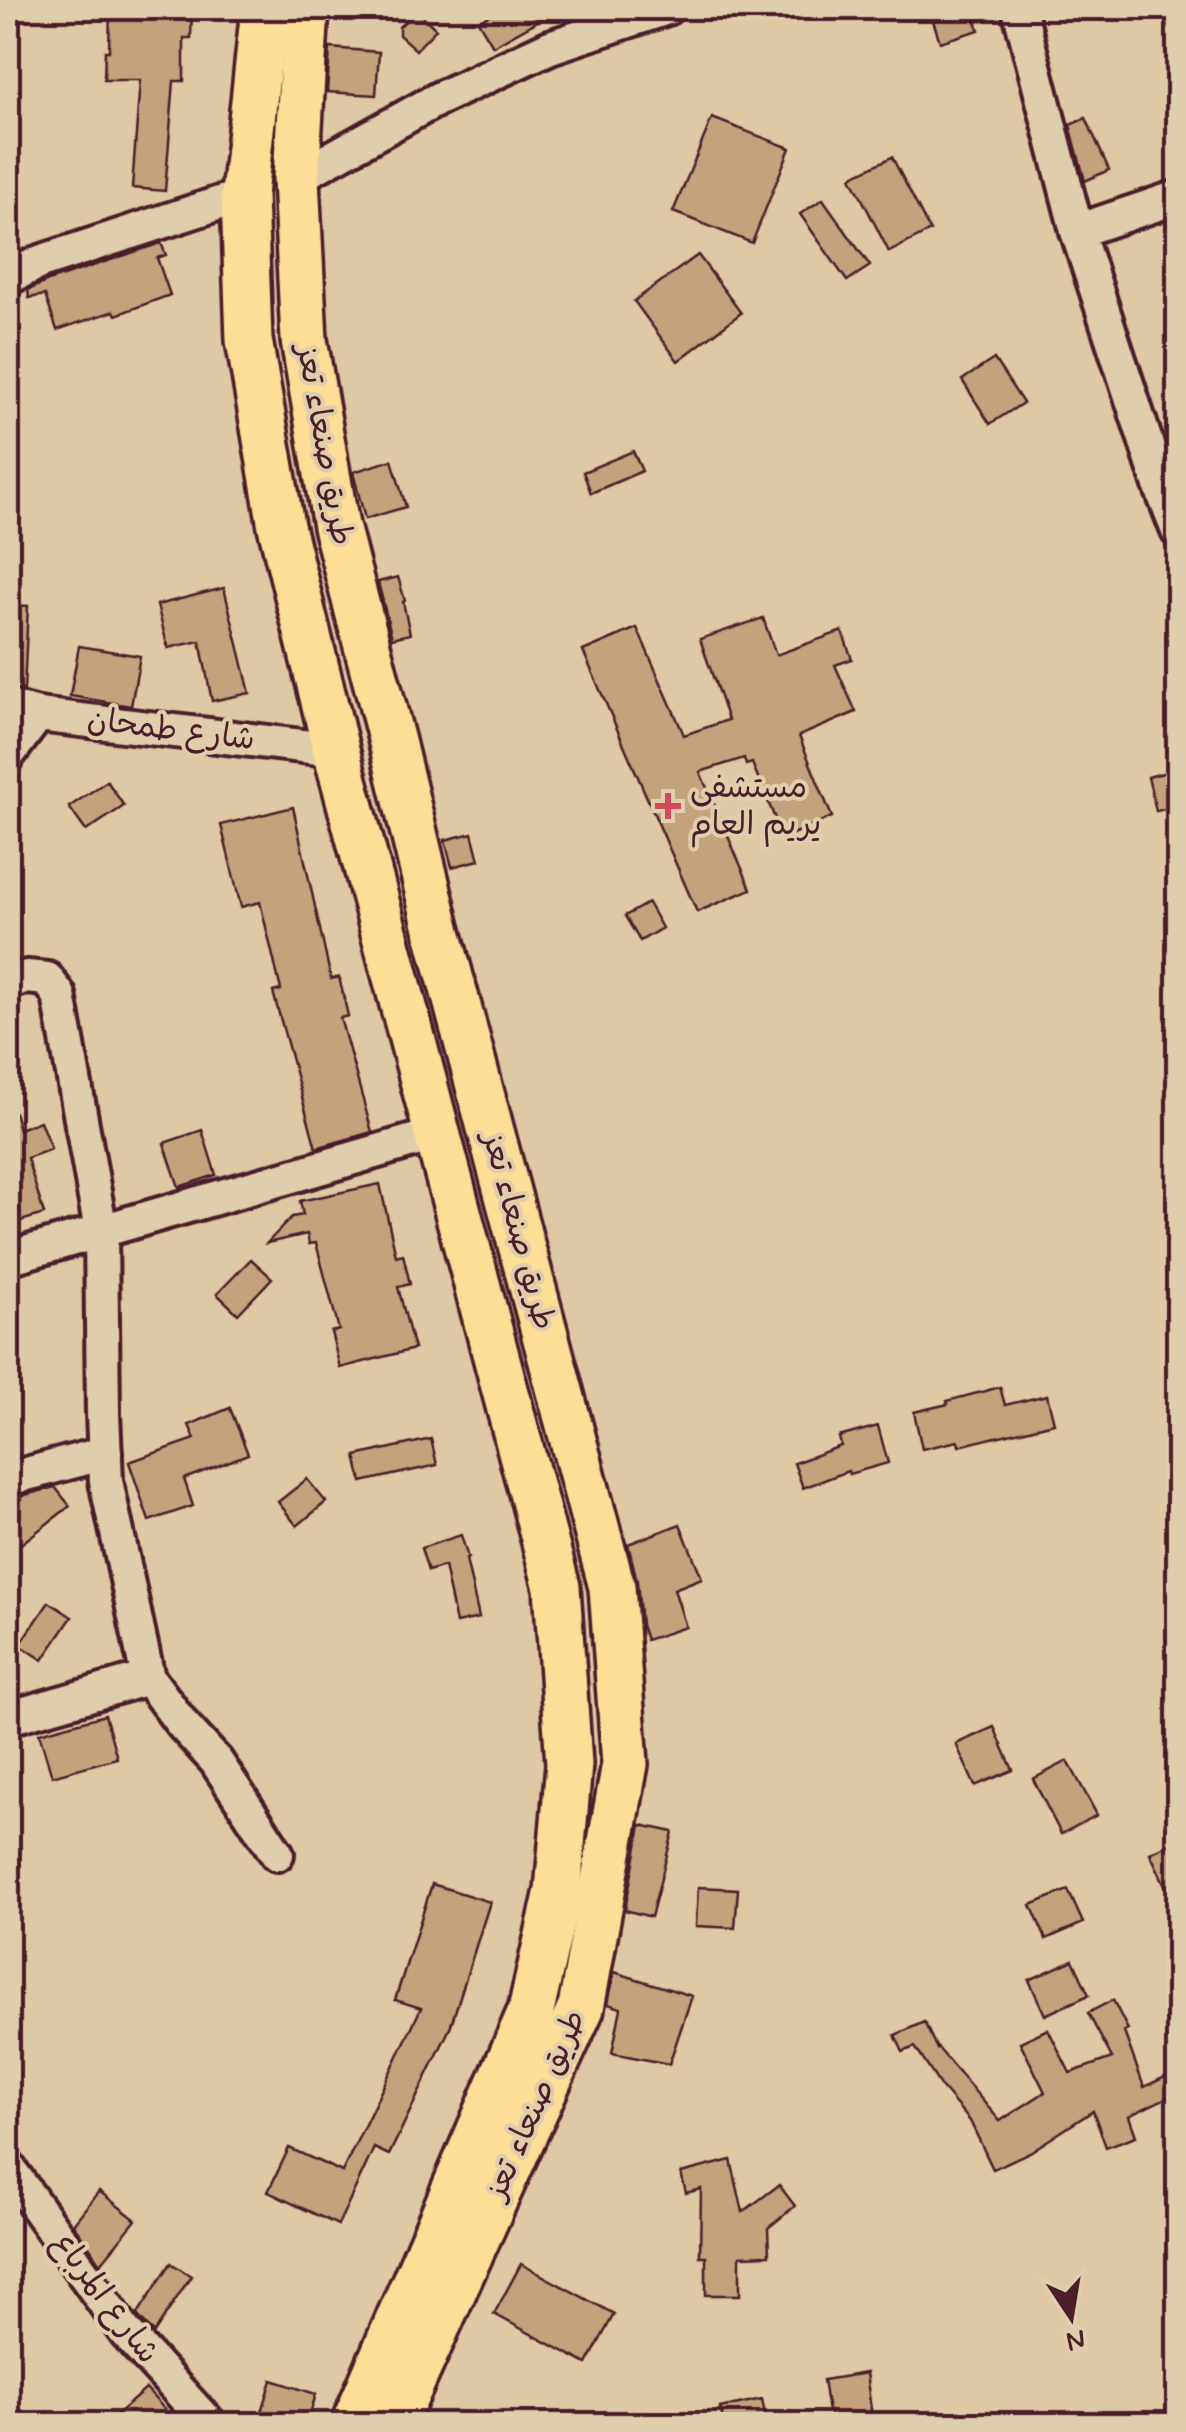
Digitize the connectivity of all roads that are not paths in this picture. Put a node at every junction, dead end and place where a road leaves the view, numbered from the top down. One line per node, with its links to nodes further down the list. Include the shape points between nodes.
1 (264, 8): 6 (highway, طريق صنعاء تعز)
2 (306, 8): 5 (highway, طريق صنعاء تعز)
3 (660, 8): 5 (street, via 550,47 438,99)
4 (1018, 8): 8 (street)
5 (296, 178): 12 (highway, طريق صنعاء تعز, via 304,340 336,526)
6 (244, 194): 9 (street); 13 (highway, طريق صنعاء تعز, via 249,340 281,526)
7 (1178, 197): 8 (street)
8 (1077, 231): 10 (street)
9 (8, 278)
10 (1178, 531)
11 (23, 711): 13 (street, شارع طمحان); 14 (street)
12 (392, 742): 13 (highway); 27 (highway, طريق صنعاء تعز, via 612,1587 625,1764 581,2008)
13 (336, 750): 16 (highway, طريق صنعاء تعز)
14 (8, 755)
15 (8, 982): 17 (street, via 47,979 60,995)
16 (437, 1134): 17 (street); 26 (highway, طريق صنعاء تعز, via 557,1588 570,1764 558,1891 530,2011)
17 (101, 1231): 18 (street); 19 (street)
18 (8, 1258)
19 (105, 1454): 20 (street); 21 (street)
20 (8, 1479)
21 (148, 1678): 22 (street); 23 (street, via 216,1761)
22 (8, 1718)
23 (277, 1854)
24 (12, 2186): 25 (street, شارع المرباع, via 126,2333)
25 (209, 2424)
26 (354, 2424)
27 (393, 2424)

